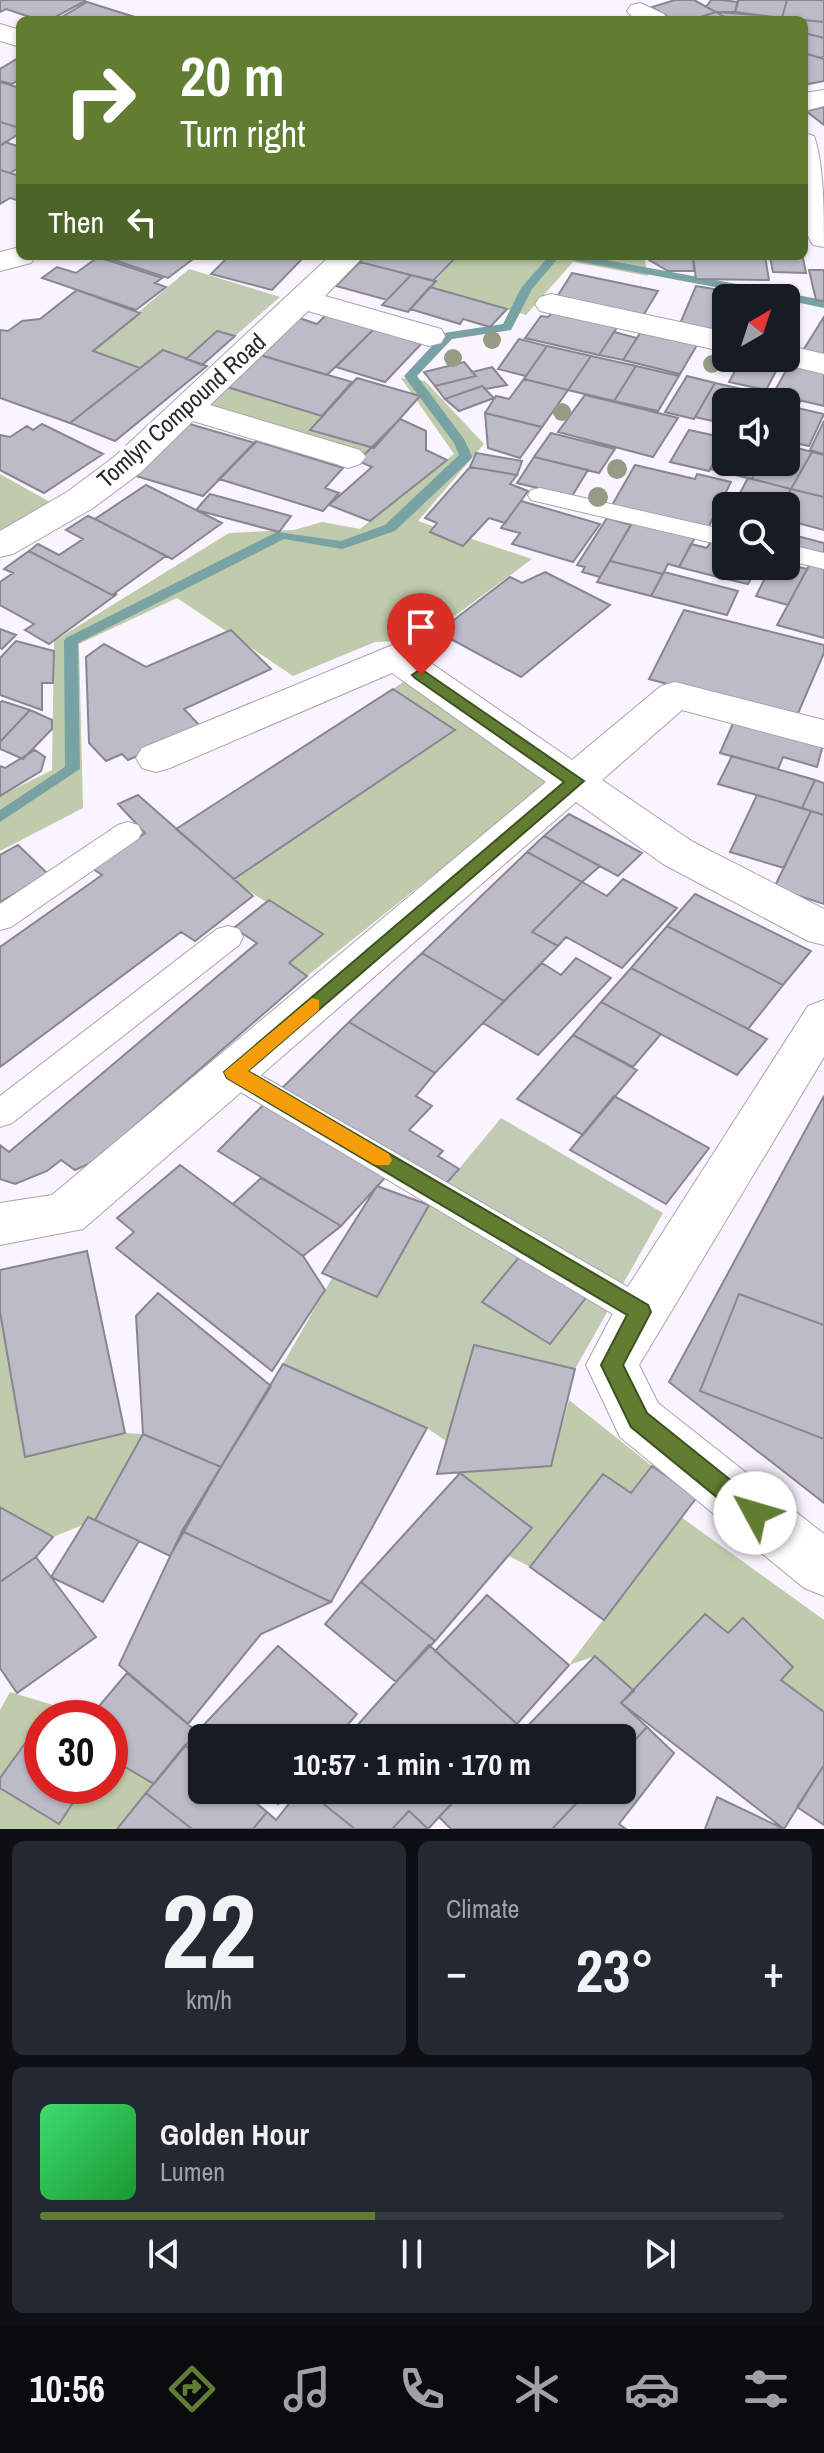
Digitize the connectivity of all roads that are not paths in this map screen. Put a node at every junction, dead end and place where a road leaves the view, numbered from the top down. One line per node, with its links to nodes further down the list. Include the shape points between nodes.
1 (808, 161): 2 (street)
2 (824, 238)
3 (344, 260): 4 (street, Tomlyn Compound Road)
4 (301, 299): 6 (street); 10 (street, Tomlyn Compound Road)
5 (551, 304): 7 (street)
6 (429, 336)
7 (712, 339)
8 (800, 358): 9 (street)
9 (824, 364)
10 (188, 409): 11 (street); 14 (street, Tomlyn Compound Road, via 80,500)
11 (348, 457)
12 (540, 495): 13 (lane)
13 (712, 535)
14 (0, 546)
15 (800, 555): 16 (lane)
16 (824, 561)
17 (824, 734): 19 (street, via 675,695)
18 (156, 758): 19 (street, via 395,657)
19 (576, 781): 22 (street, via 678,853); 25 (street)
20 (128, 832): 21 (lane)
21 (0, 919)
22 (824, 929)
23 (228, 937): 26 (lane)
24 (824, 1018): 28 (street)
25 (233, 1072): 27 (street, via 65,1214); 28 (lane)
26 (0, 1114)
27 (0, 1224)
28 (640, 1312): 29 (street, via 612,1365 639,1420)
29 (824, 1569)

